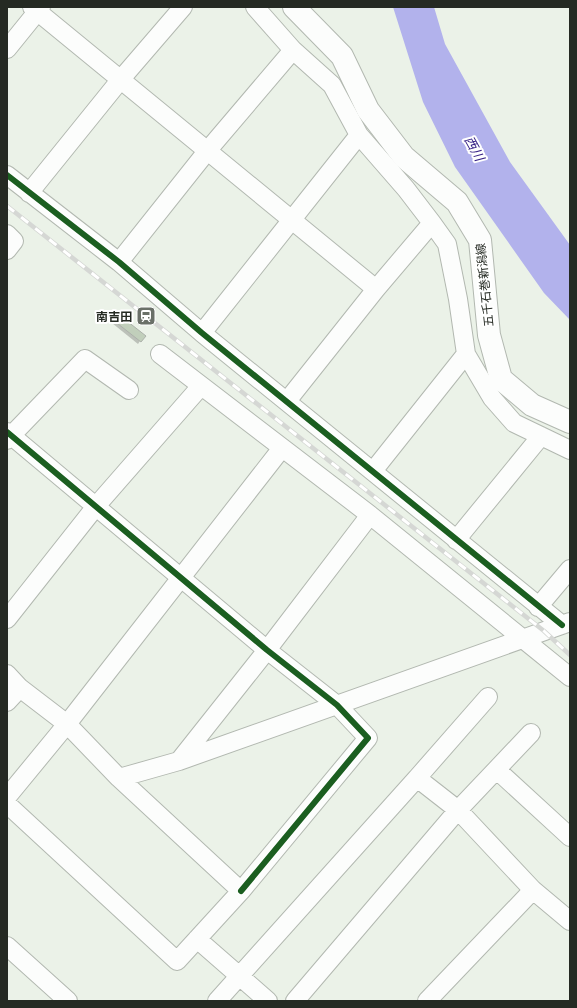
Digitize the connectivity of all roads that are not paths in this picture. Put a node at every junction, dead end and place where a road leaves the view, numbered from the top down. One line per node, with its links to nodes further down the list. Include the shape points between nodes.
1 (183, 7): 7 (street)
2 (255, 7): 6 (street)
3 (294, 7): 24 (main road, 五千石巻新潟線, via 342,56 368,110 404,157 457,202 480,240 489,335 501,379 532,405)
4 (37, 8): 5 (street); 7 (street)
5 (7, 48)
6 (293, 50): 8 (street, via 332,85); 9 (street)
7 (121, 79): 9 (street); 11 (street)
8 (359, 135): 12 (street); 13 (street)
9 (208, 150): 12 (street); 16 (street)
10 (7, 175): 11 (street)
11 (29, 193): 16 (street)
12 (292, 219): 17 (street); 18 (street)
13 (432, 223): 17 (street); 20 (street, via 447,244)
14 (7, 234): 15 (street, via 14,241)
15 (7, 250)
16 (119, 262): 18 (street)
17 (376, 289): 23 (street)
18 (202, 333): 23 (street)
19 (160, 354): 21 (street)
20 (466, 354): 26 (street, via 492,398 514,423); 29 (street)
21 (201, 386): 27 (street); 30 (street)
22 (129, 390): 25 (street, via 85,359)
23 (287, 401): 29 (street)
24 (570, 422)
25 (8, 435): 30 (street)
26 (541, 436): 28 (street); 32 (street)
27 (282, 448): 31 (street); 34 (street)
28 (570, 450)
29 (372, 471): 32 (street)
30 (97, 505): 34 (street); 36 (street)
31 (370, 515): 38 (street); 39 (street)
32 (456, 540): 35 (street)
33 (570, 568): 35 (street)
34 (181, 577): 39 (street); 46 (street)
35 (538, 607): 37 (street)
36 (7, 619)
37 (566, 624): 38 (street)
38 (524, 639): 41 (street); 45 (street)
39 (267, 650): 45 (street); 48 (street)
40 (7, 674): 42 (street)
41 (570, 677)
42 (20, 688): 44 (street); 46 (street)
43 (488, 697): 51 (street)
44 (7, 702)
45 (337, 705): 48 (street); 57 (street, via 368,738)
46 (67, 724): 50 (street); 52 (street)
47 (531, 733): 49 (street)
48 (179, 761): 50 (street)
49 (497, 770): 54 (street); 55 (street)
50 (119, 778): 57 (street)
51 (417, 778): 54 (street); 61 (street)
52 (7, 797)
53 (7, 804): 59 (street, via 177,961)
54 (458, 810): 56 (street); 65 (street)
55 (570, 837)
56 (533, 890): 58 (street); 66 (street)
57 (241, 891): 59 (street)
58 (570, 921)
59 (197, 939): 61 (street)
60 (7, 946): 62 (street)
61 (240, 976): 63 (street); 64 (street)
62 (68, 1001)
63 (217, 1001)
64 (268, 1001)
65 (295, 1001)
66 (427, 1001)

